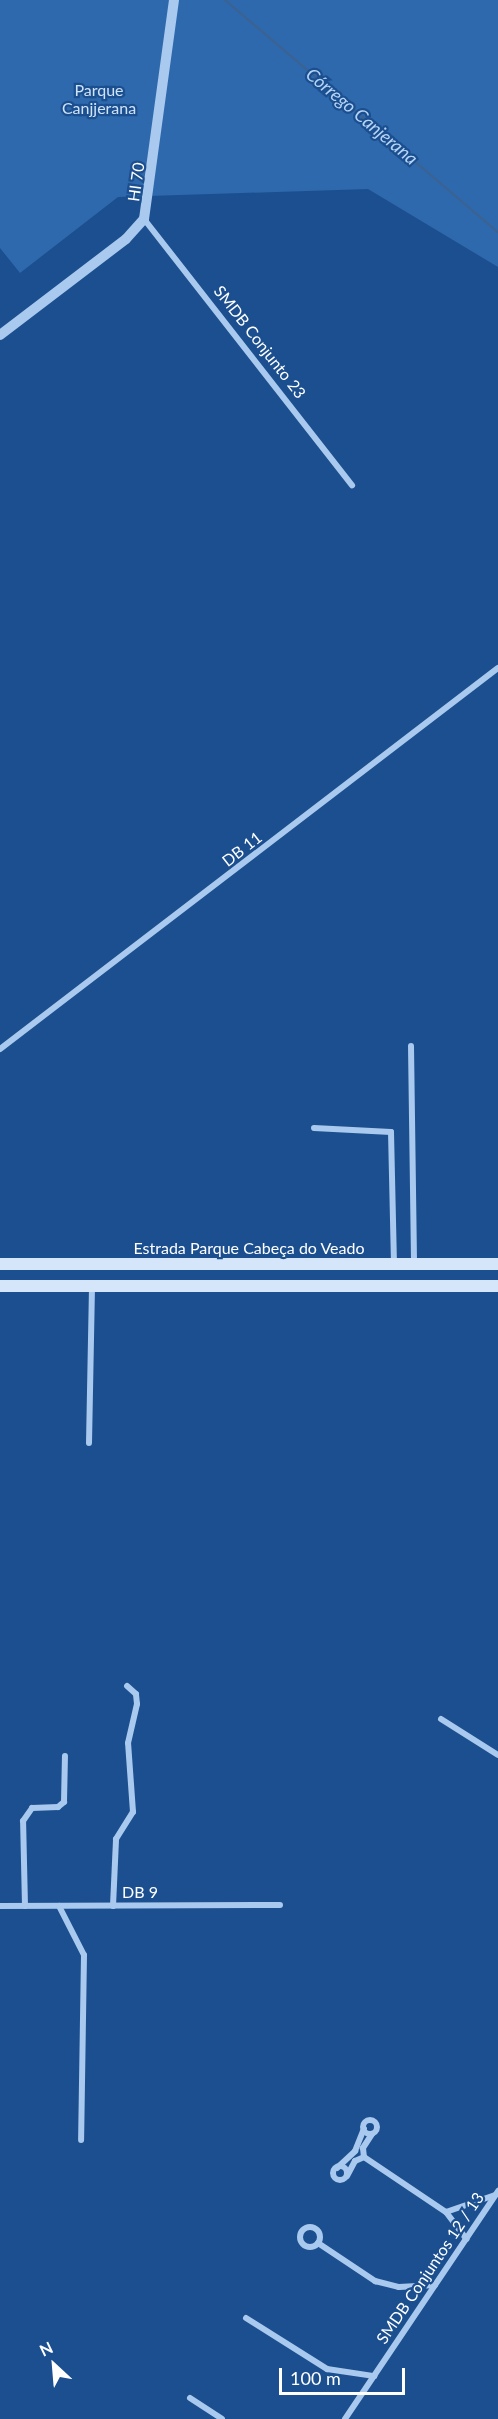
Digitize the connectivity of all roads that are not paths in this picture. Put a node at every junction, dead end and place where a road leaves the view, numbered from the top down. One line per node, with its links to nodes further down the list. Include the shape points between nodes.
1 (174, 0): 2 (street, HI 70)
2 (144, 219): 3 (street, HI 70, via 126,239); 4 (street, SMDB Conjunto 23)
3 (0, 335)
4 (352, 485)
5 (498, 668): 7 (street, DB 11)
6 (411, 1046): 11 (street)
7 (0, 1049)
8 (314, 1128): 10 (street, via 391,1132)
9 (0, 1264): 10 (main road, Estrada Parque Cabeça do Veado)
10 (394, 1264): 11 (main road, Estrada Parque Cabeça do Veado)
11 (414, 1264): 12 (main road, Estrada Parque Cabeça do Veado)
12 (498, 1264)
13 (0, 1286): 14 (main road)
14 (92, 1286): 15 (main road); 16 (street)
15 (498, 1286)
16 (89, 1443)
17 (127, 1686): 21 (street, via 137,1699 128,1743 133,1812 116,1839)
18 (441, 1719): 19 (street)
19 (498, 1755)
20 (65, 1756): 24 (street, via 64,1802 58,1807 32,1808 23,1821)
21 (113, 1905): 22 (street, DB 9); 25 (street, DB 9)
22 (280, 1905)
23 (0, 1906): 24 (street, DB 9)
24 (25, 1906): 25 (street, DB 9)
25 (59, 1906): 28 (street, via 84,1955)
26 (364, 2129): 27 (street); 27 (street, via 367,2122 373,2122 377,2129); 30 (street, via 355,2151)
27 (372, 2134): 29 (street, via 363,2148)
28 (81, 2140)
29 (364, 2157): 31 (street, via 355,2161); 33 (street)
30 (337, 2168): 31 (street, via 345,2169); 31 (street, via 336,2179)
31 (346, 2176)
32 (497, 2193): 33 (street); 34 (street, SMDB Conjuntos 12 / 13)
33 (446, 2212): 34 (street)
34 (465, 2240): 36 (street, SMDB Conjuntos 12 / 13)
35 (318, 2243): 36 (street, via 375,2280 399,2287)
36 (435, 2285): 38 (street, SMDB Conjuntos 12 / 13)
37 (246, 2318): 38 (street, via 327,2369)
38 (374, 2376): 41 (street, SMDB Conjuntos 12 / 13)
39 (190, 2398): 40 (street)
40 (222, 2419)
41 (345, 2419)

